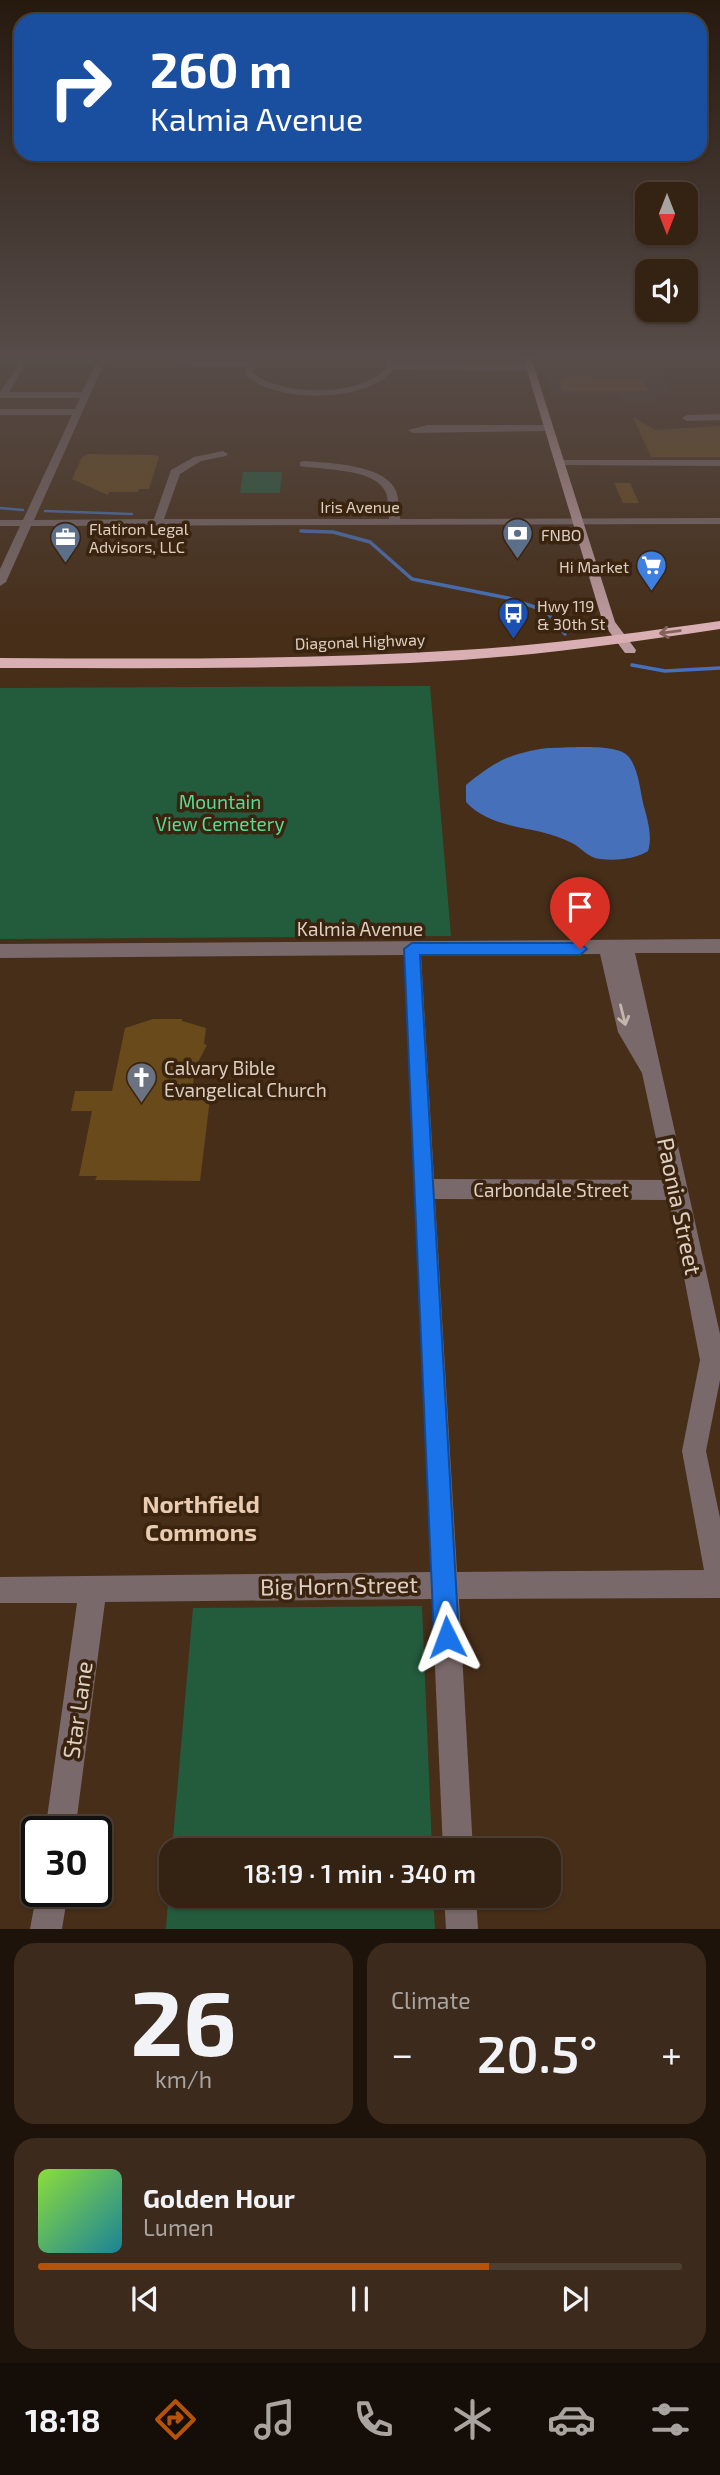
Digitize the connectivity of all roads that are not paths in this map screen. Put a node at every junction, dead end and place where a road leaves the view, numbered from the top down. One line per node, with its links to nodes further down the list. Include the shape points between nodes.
1 (63, 447): 12 (street)
2 (554, 447): 4 (main road)
3 (223, 454): 9 (street, via 198,459 175,472)
4 (559, 463): 5 (street); 7 (main road)
5 (720, 463)
6 (304, 464): 10 (street, via 360,472 385,483 392,495)
7 (576, 521): 8 (street, Iris Avenue); 10 (street, Iris Avenue); 16 (main road, via 609,623)
8 (720, 521)
9 (158, 522): 10 (street, Iris Avenue); 12 (street, Iris Avenue)
10 (395, 522)
11 (0, 523): 12 (street, Iris Avenue)
12 (28, 523): 13 (street)
13 (0, 582)
14 (720, 625): 16 (highway, Diagonal Highway, one-way to 16)
15 (720, 639): 16 (highway, Diagonal Highway)
16 (625, 645): 18 (highway, Diagonal Highway)
17 (0, 663): 18 (highway, Diagonal Highway)
18 (322, 667): 19 (highway, Diagonal Highway)
19 (0, 675)
20 (720, 946): 22 (street, Kalmia Avenue)
21 (412, 949): 22 (street, Kalmia Avenue); 23 (street, Kalmia Avenue); 24 (street)
22 (616, 949): 25 (street, Paonia Street, via 627,1031 651,1075)
23 (0, 951)
24 (424, 1189): 25 (street, Carbondale Street); 26 (street)
25 (677, 1189): 27 (street, Paonia Street, via 712,1360 694,1451)
26 (444, 1584): 27 (street, Big Horn Street); 28 (street, Big Horn Street); 31 (street)
27 (720, 1584)
28 (93, 1588): 29 (street, Big Horn Street); 30 (street, Star Lane)
29 (0, 1590)
30 (62, 1816)
31 (457, 1838)
32 (50, 1907): 34 (street)
33 (461, 1908): 35 (street)
34 (46, 1929)
35 (462, 1929)

